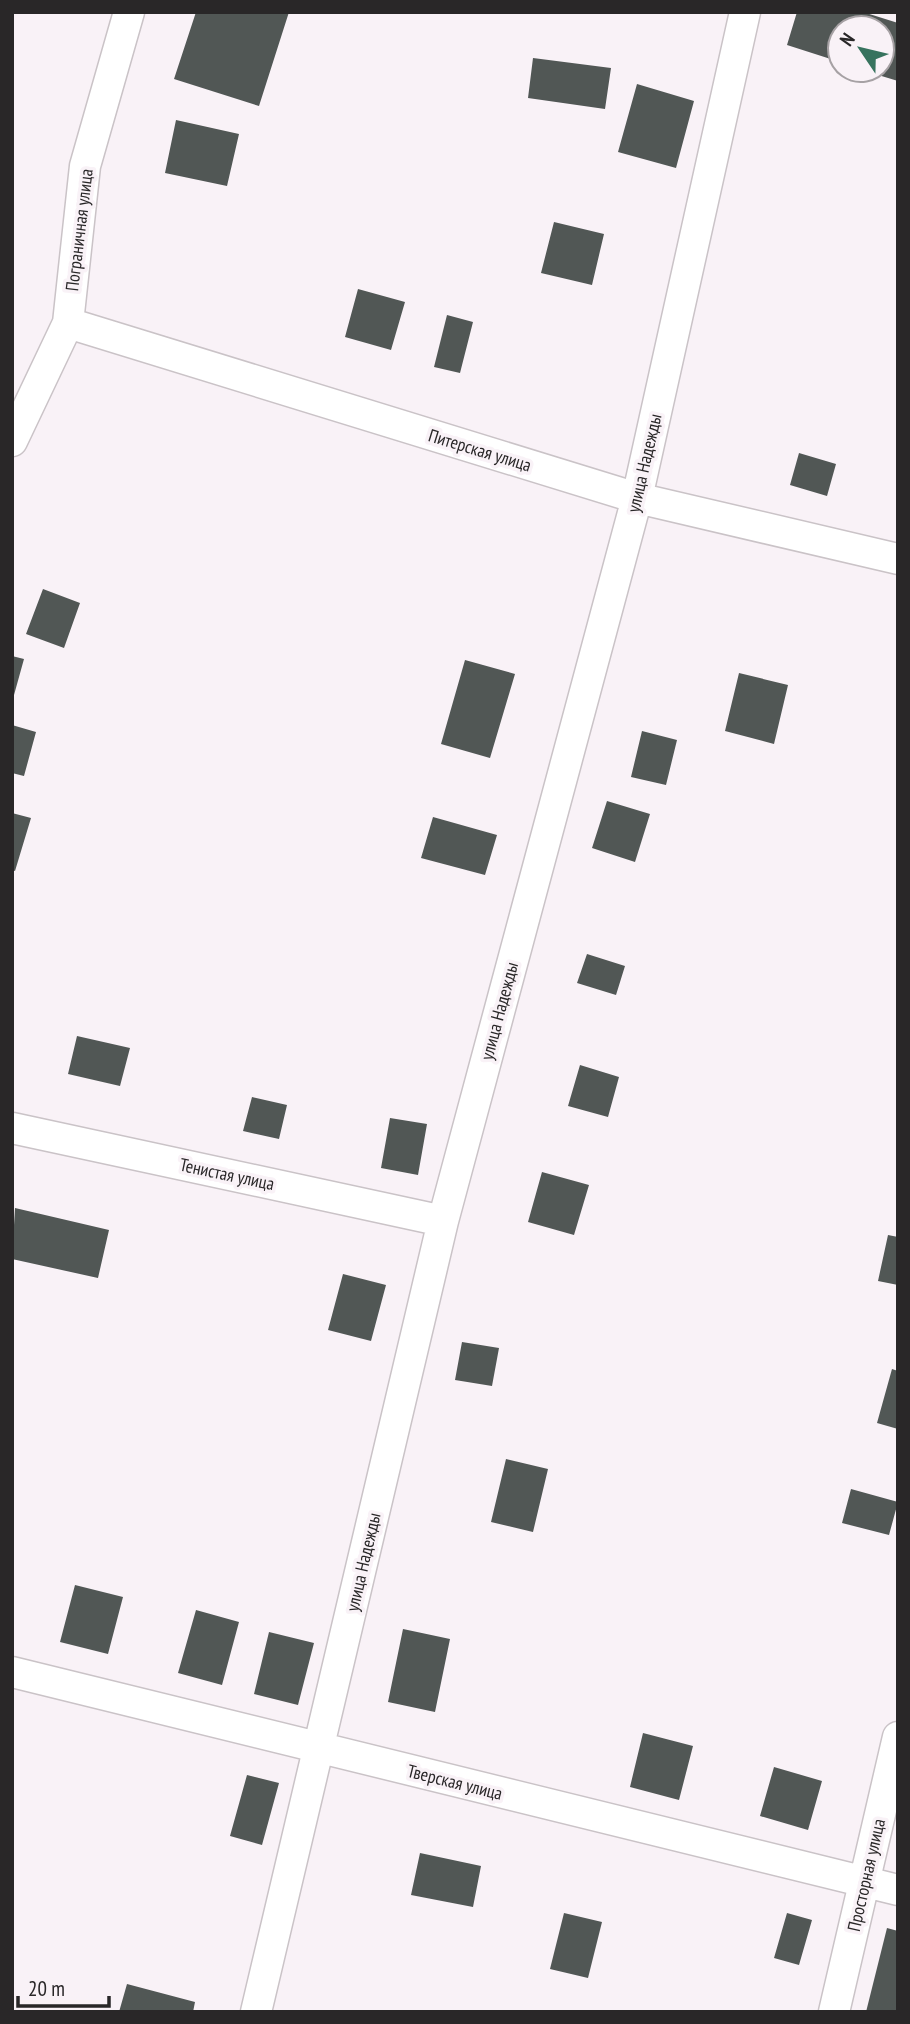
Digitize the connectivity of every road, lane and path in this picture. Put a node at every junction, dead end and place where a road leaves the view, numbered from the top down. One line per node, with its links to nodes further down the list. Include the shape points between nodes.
1 (129, 12): 3 (street, Пограничная улица, via 85,166)
2 (745, 12): 5 (street, улица Надежды)
3 (68, 323): 4 (street, Пограничная улица); 5 (street, Питерская улица)
4 (12, 442)
5 (637, 498): 6 (street, Питерская улица); 8 (street, улица Надежды)
6 (898, 559)
7 (12, 1128): 8 (street, Тенистая улица)
8 (443, 1221): 11 (street, улица Надежды)
9 (12, 1672): 11 (street, Тверская улица)
10 (898, 1737): 12 (street, Просторная улица)
11 (319, 1749): 12 (street, Тверская улица); 14 (street, улица Надежды)
12 (864, 1883): 13 (street, Тверская улица); 15 (street, Просторная улица)
13 (898, 1890)
14 (257, 2012)
15 (834, 2012)

